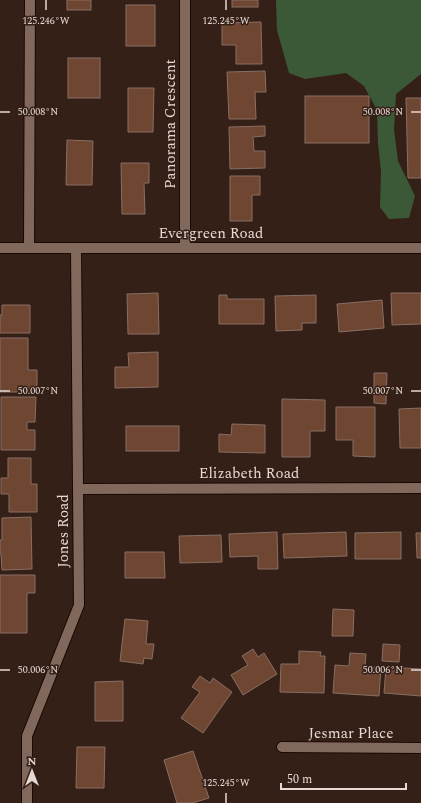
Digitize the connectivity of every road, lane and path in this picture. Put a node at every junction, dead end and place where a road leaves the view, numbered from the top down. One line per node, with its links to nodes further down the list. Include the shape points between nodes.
1 (30, 0): 4 (street)
2 (185, 0): 6 (street, Panorama Crescent)
3 (0, 248): 4 (street, Evergreen Road)
4 (29, 248): 5 (street, Evergreen Road)
5 (76, 248): 6 (street, Evergreen Road); 9 (street, Jones Road)
6 (185, 248): 7 (street, Evergreen Road)
7 (421, 248)
8 (421, 488): 9 (street, Elizabeth Road)
9 (78, 489): 12 (street, Jones Road, via 78,605 27,736)
10 (282, 747): 11 (street, Jesmar Place)
11 (421, 748)
12 (27, 803)

